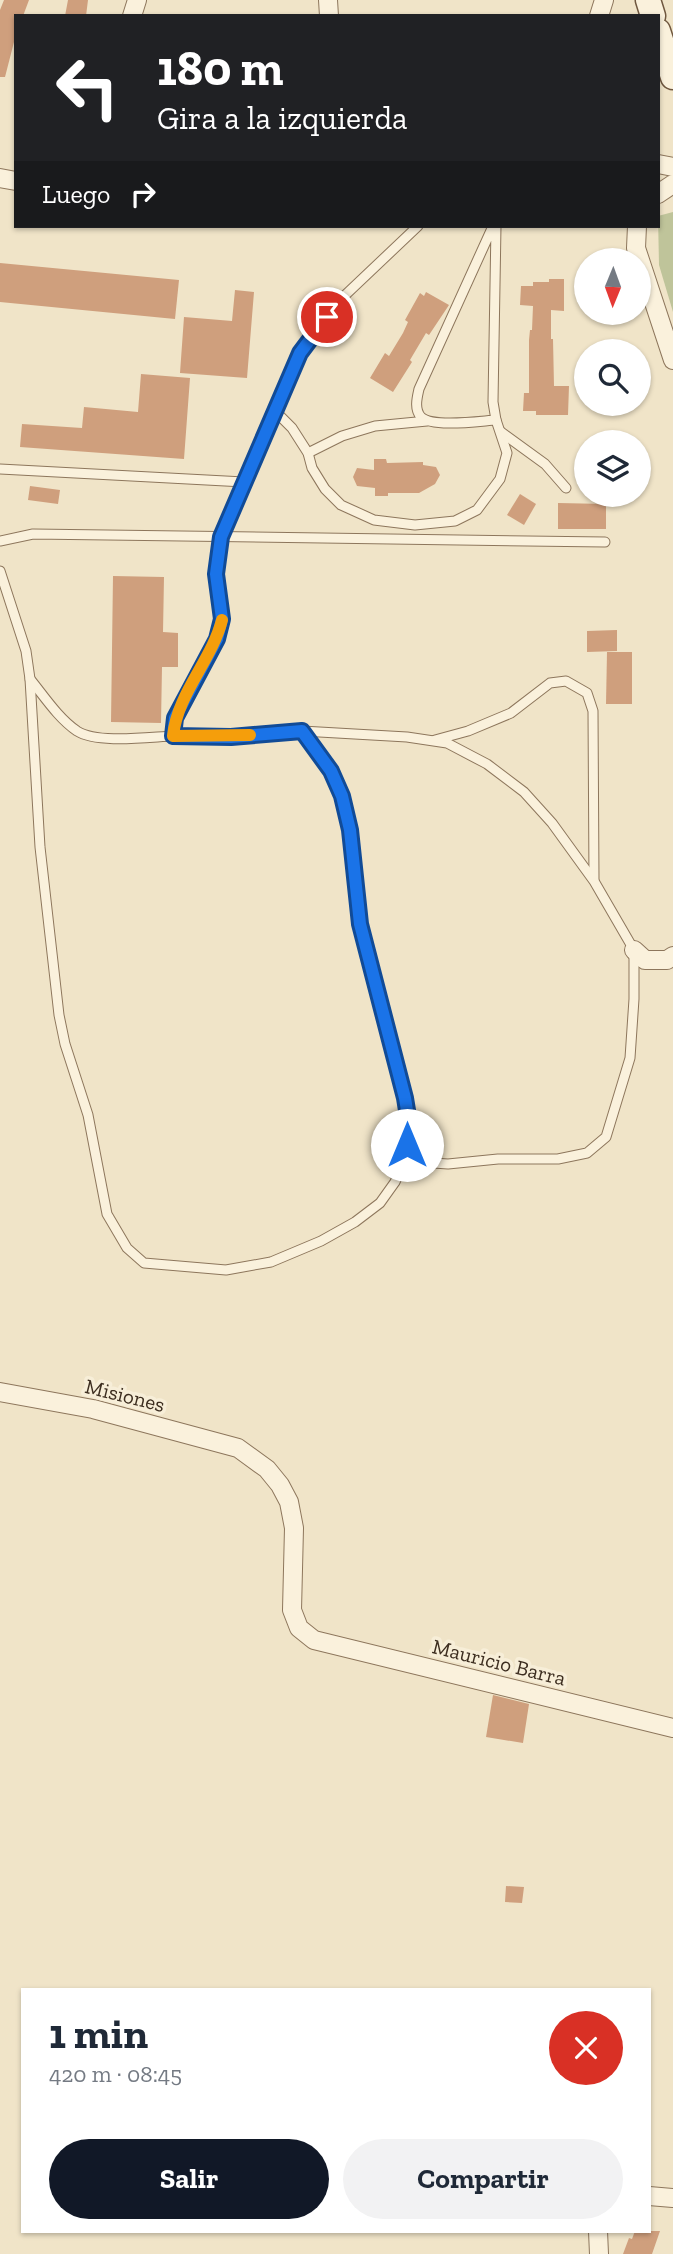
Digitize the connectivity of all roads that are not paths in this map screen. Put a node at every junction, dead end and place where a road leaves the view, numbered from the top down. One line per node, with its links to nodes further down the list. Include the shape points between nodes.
1 (660, 37): 2 (main road)
2 (673, 77)
3 (416, 228): 8 (lane, via 340,300 300,353)
4 (494, 228): 10 (lane, via 419,389 416,405)
5 (495, 228): 9 (lane)
6 (637, 228): 7 (street, via 636,248)
7 (673, 360)
8 (274, 410): 12 (lane); 14 (lane)
9 (496, 420): 10 (lane); 11 (lane)
10 (429, 421): 12 (lane, via 375,426)
11 (500, 431): 12 (lane, via 507,453 500,479 477,510 455,521 415,525 374,520 341,505 325,489); 15 (lane, via 545,464)
12 (308, 453)
13 (0, 469): 14 (lane)
14 (244, 482): 16 (lane)
15 (566, 488)
16 (221, 537): 17 (lane, via 33,534); 18 (lane); 22 (lane, via 216,574 222,619 217,639 175,718)
17 (0, 541)
18 (605, 542)
19 (0, 571): 20 (lane)
20 (30, 679): 22 (lane, via 79,733 103,738); 27 (lane, via 40,847 59,1016 88,1115 107,1214 127,1248 144,1263 172,1266 226,1270 271,1262 355,1222 380,1203)
21 (302, 731): 22 (lane); 23 (lane); 27 (lane, via 331,771 342,796 360,924 405,1098 410,1129)
22 (173, 736)
23 (432, 741): 24 (lane, via 447,743 488,764 524,792); 24 (lane, via 511,713 550,683 566,681 587,693 593,711)
24 (594, 881): 25 (lane)
25 (634, 950): 26 (street, via 645,960); 27 (lane, via 630,1058 606,1138 587,1153 558,1159 447,1164)
26 (673, 956)
27 (404, 1161)
28 (0, 1392): 29 (street, Misiones, via 93,1409 238,1448 267,1469 289,1502 294,1528 292,1610 299,1628)
29 (314, 1640): 30 (street, Mauricio Barra)
30 (673, 1728)
31 (651, 2196): 32 (street)
32 (673, 2199)
33 (598, 2233): 34 (street)
34 (598, 2254)

